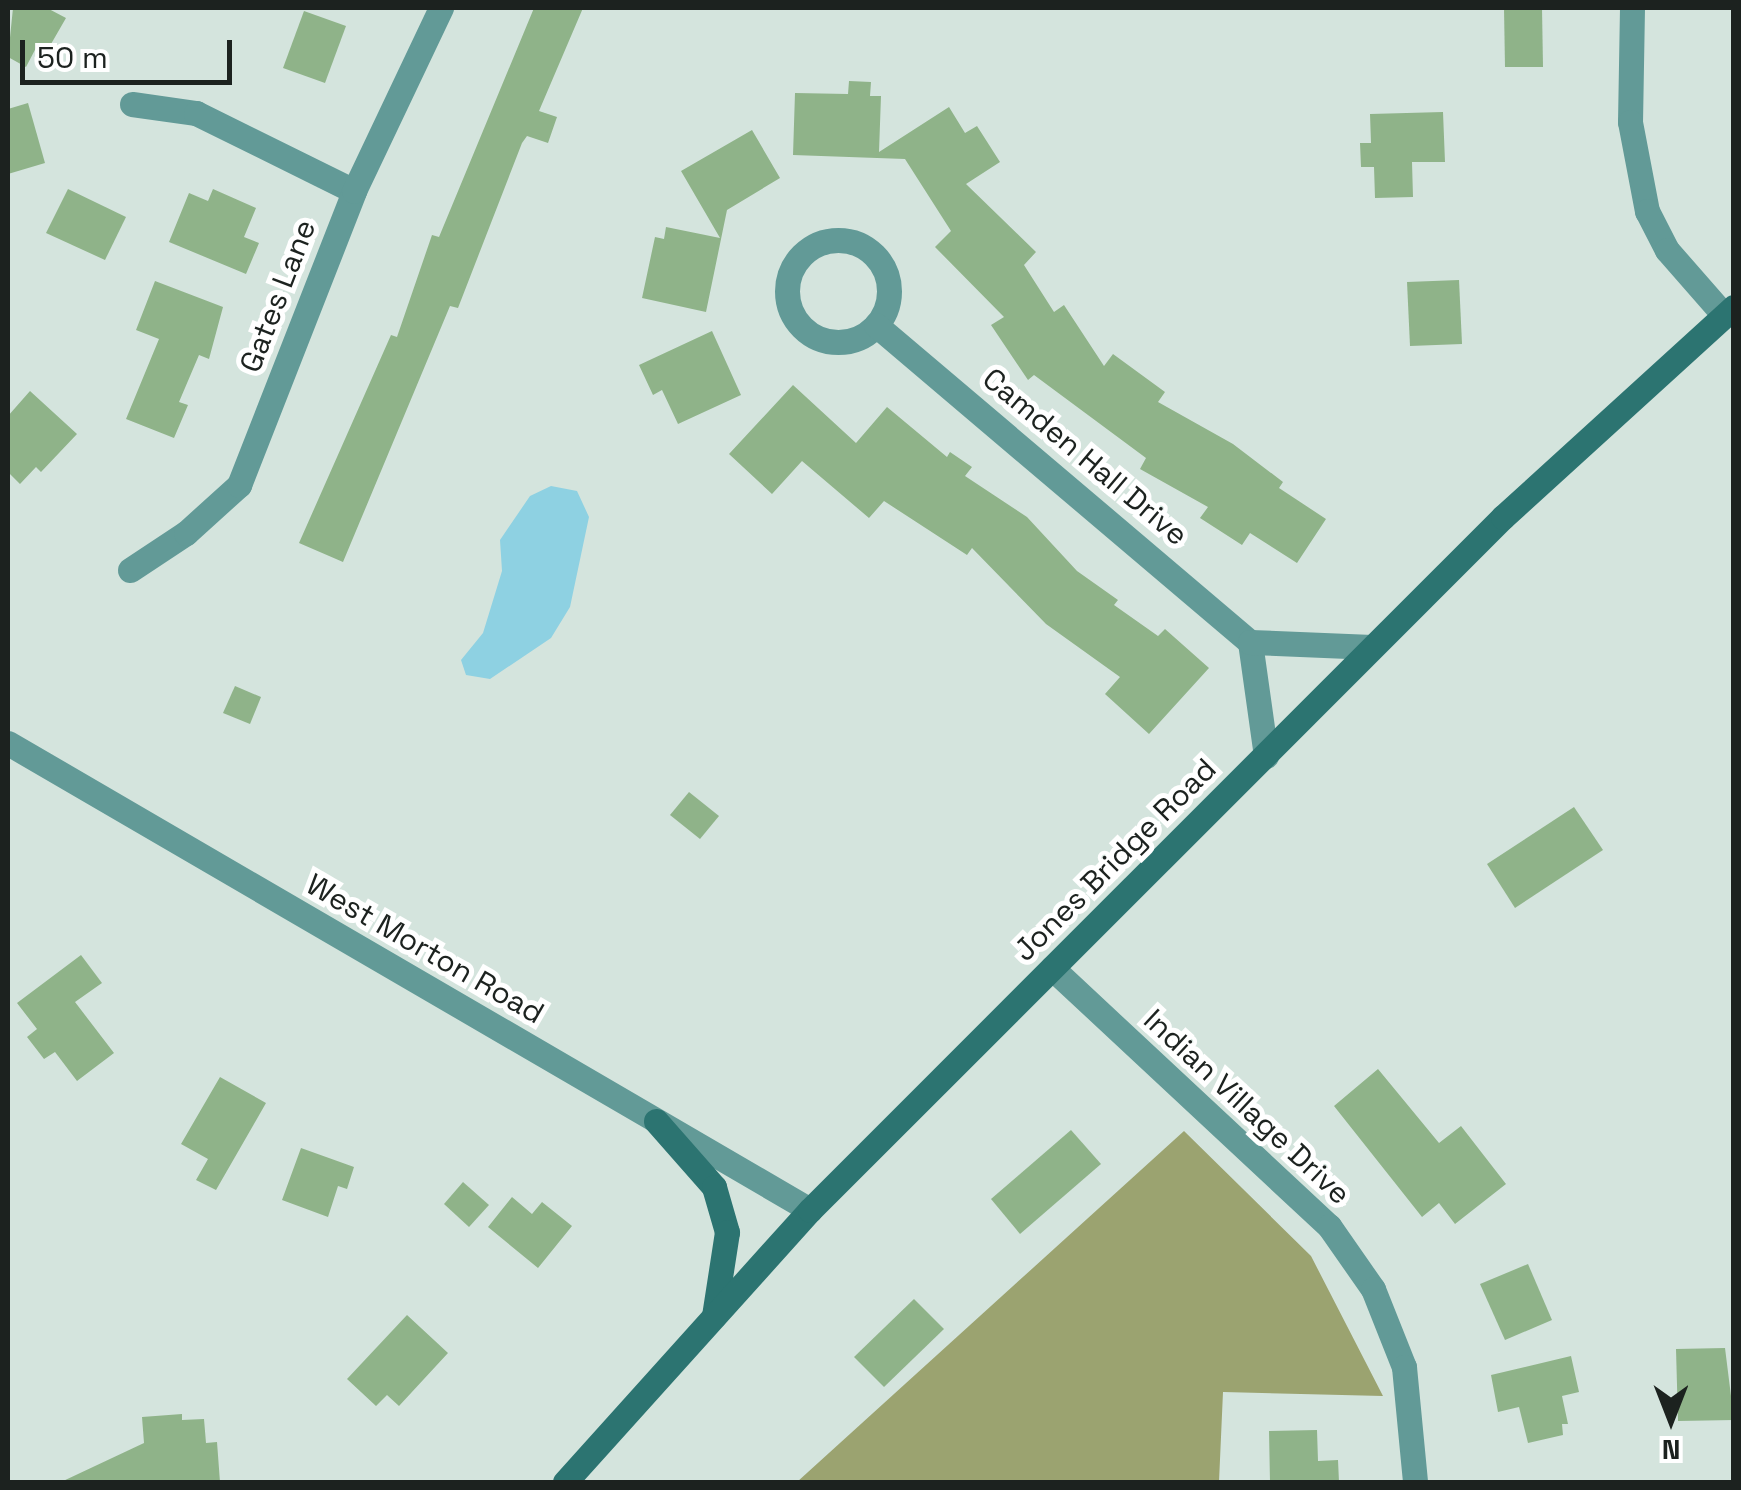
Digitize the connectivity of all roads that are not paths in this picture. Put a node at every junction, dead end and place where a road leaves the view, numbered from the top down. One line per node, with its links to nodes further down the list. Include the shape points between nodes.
1 (441, 8): 4 (street, Gates Lane)
2 (1632, 8): 5 (street, via 1630,122 1643,197 1666,250)
3 (132, 104): 4 (street, via 196,113)
4 (354, 190): 7 (street, Gates Lane, via 239,485 186,533)
5 (1728, 311): 9 (main road, Jones Bridge Road)
6 (876, 325): 6 (street, via 846,342 812,334 790,308 787,290 798,258 842,240 872,252 888,279 886,311); 8 (street, Camden Hall Drive)
7 (130, 570)
8 (1250, 642): 9 (street); 11 (street)
9 (1372, 647): 11 (main road, Jones Bridge Road)
10 (8, 743): 13 (street, West Morton Road)
11 (1266, 756): 12 (main road, Jones Bridge Road)
12 (1052, 968): 14 (main road, Jones Bridge Road); 17 (street, Indian Village Drive, via 1329,1226 1373,1290 1404,1367)
13 (656, 1120): 14 (street, West Morton Road); 15 (main road, via 714,1187 727,1232)
14 (810, 1210): 15 (main road, Jones Bridge Road)
15 (714, 1316): 16 (main road, Jones Bridge Road)
16 (566, 1482)
17 (1415, 1482)

